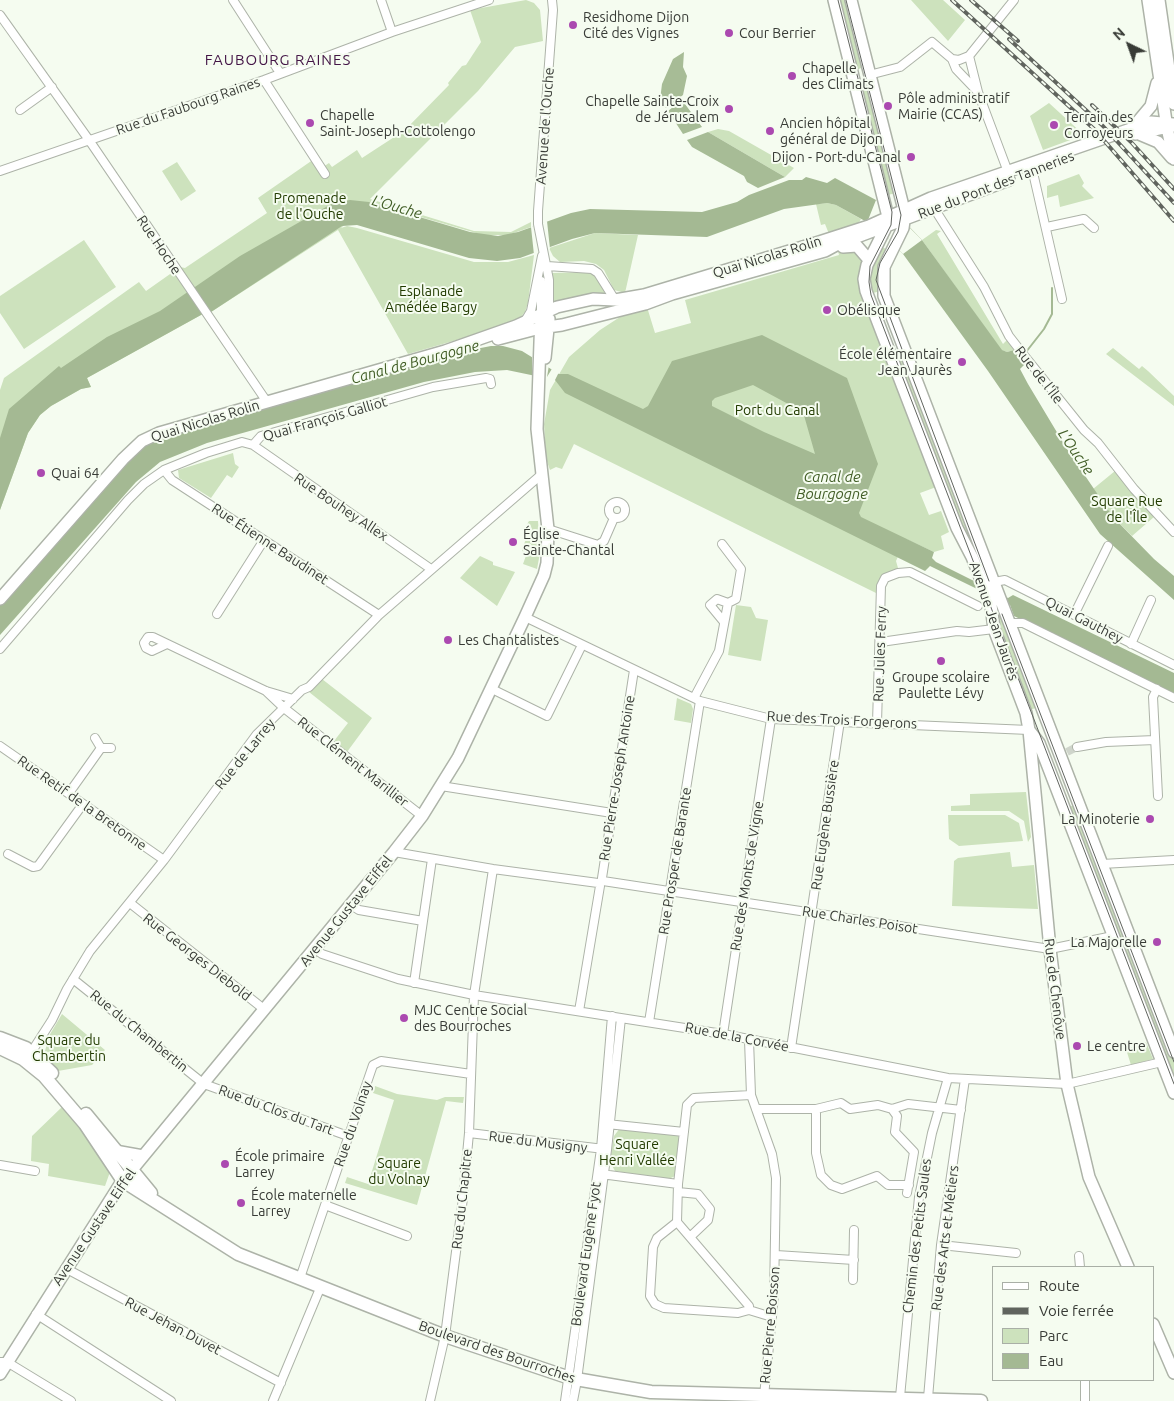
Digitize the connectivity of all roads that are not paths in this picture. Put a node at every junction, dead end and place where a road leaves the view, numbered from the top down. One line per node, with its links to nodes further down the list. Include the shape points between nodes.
1 (233, 0): 16 (street)
2 (381, 0): 11 (street)
3 (489, 0): 11 (street, Rue du Faubourg Raines)
4 (552, 0): 39 (street, Avenue de l'Ouche, via 554,10 538,224)
5 (834, 0): 33 (main road)
6 (851, 0): 17 (main road)
7 (1014, 0): 13 (street)
8 (1148, 0): 15 (main road)
9 (1160, 0): 12 (main road)
10 (0, 15): 19 (street, Rue Hoche)
11 (392, 32): 16 (street, Rue du Faubourg Raines)
12 (1170, 41): 21 (main road)
13 (969, 56): 14 (street); 20 (street)
14 (952, 59): 17 (street, via 932,42 900,67); 20 (street, via 956,69)
15 (1158, 71): 23 (main road); 24 (main road, via 1153,102)
16 (280, 73): 18 (street, Rue du Faubourg Raines)
17 (870, 75): 33 (main road, via 900,195)
18 (264, 80): 25 (street, Rue du Faubourg Raines); 31 (street)
19 (52, 87): 22 (street); 25 (street, Rue Hoche)
20 (978, 92): 30 (street)
21 (1174, 104)
22 (20, 110)
23 (1172, 126): 24 (main road, Rue du Pont des Tanneries, via 1155,121); 26 (main road)
24 (1135, 131): 27 (main road, via 1158,142); 28 (main road, Rue du Pont des Tanneries)
25 (88, 140): 29 (street, Rue du Faubourg Raines); 50 (street, Rue Hoche)
26 (1174, 158)
27 (1174, 163)
28 (1032, 167): 30 (main road, Rue du Pont des Tanneries); 32 (main road, Rue du Pont des Tanneries); 34 (street)
29 (0, 171)
30 (1008, 172): 32 (main road, Rue du Pont des Tanneries)
31 (325, 174)
32 (931, 203): 33 (main road, Rue du Pont des Tanneries); 56 (street, Rue de l'Île, via 1022,354)
33 (891, 220): 36 (main road, Quai Nicolas Rolin); 37 (main road, Quai Nicolas Rolin); 38 (main road, Avenue Jean Jaurès); 61 (main road, Avenue Jean Jaurès, via 895,245 884,267 882,287)
34 (1047, 227): 35 (street, via 1084,219); 40 (street)
35 (1094, 228)
36 (825, 251): 37 (main road, Quai Nicolas Rolin); 38 (main road, via 857,246)
37 (791, 256): 41 (main road, Quai Nicolas Rolin)
38 (869, 260): 72 (main road, Avenue Jean Jaurès, via 864,279 868,298 957,528 991,605)
39 (544, 266): 42 (street, via 592,269); 43 (street, Avenue de l'Ouche); 44 (street, Avenue de l'Ouche)
40 (1062, 298)
41 (646, 299): 42 (main road, Quai Nicolas Rolin); 43 (main road, Quai Nicolas Rolin)
42 (615, 300): 43 (main road, Quai Nicolas Rolin)
43 (545, 319): 44 (main road, Quai Nicolas Rolin); 45 (main road, Quai Nicolas Rolin); 46 (main road); 48 (main road, Avenue Gustave Eiffel)
44 (525, 321): 47 (main road, Quai Nicolas Rolin)
45 (516, 335): 46 (main road, Quai Nicolas Rolin); 48 (main road, via 531,340)
46 (488, 340): 47 (main road, Quai Nicolas Rolin)
47 (472, 342): 50 (main road, Quai Nicolas Rolin)
48 (541, 355): 53 (main road, Avenue Gustave Eiffel, via 537,429)
49 (491, 384): 51 (street, Quai François Galliot, via 486,378 433,387 261,436)
50 (268, 402): 62 (main road, Quai Nicolas Rolin, via 159,432 142,441)
51 (253, 445): 52 (street, Quai François Galliot, via 242,442 185,459); 60 (street, Rue Bouhey Allex)
52 (164, 470): 57 (street, Rue Étienne Baudinet, via 172,480); 77 (street, Quai François Galliot, via 128,500)
53 (542, 474): 55 (main road, Avenue Gustave Eiffel); 60 (street, Rue de Larrey)
54 (614, 518): 55 (street, via 604,541 598,545)
55 (548, 529): 69 (main road, Avenue Gustave Eiffel, via 544,575)
56 (1174, 532)
57 (264, 540): 66 (street); 67 (street, Rue Étienne Baudinet)
58 (722, 544): 64 (street, Rue Prosper de Barante, via 741,569 736,599)
59 (1108, 546): 68 (street)
60 (431, 569): 67 (street, Rue de Larrey)
61 (994, 582): 68 (street, Quai Gauthey, via 1005,580); 71 (main road, Avenue Jean Jaurès)
62 (0, 599)
63 (1151, 600): 75 (street)
64 (728, 603): 70 (street, Rue Prosper de Barante); 70 (street, via 717,599 710,604)
65 (978, 606): 73 (street, Rue Jules Ferry, via 910,572 898,573 885,578 881,586)
66 (217, 614)
67 (379, 615): 84 (street, Rue de Larrey, via 309,687)
68 (1074, 616): 75 (street, Quai Gauthey)
69 (525, 617): 76 (street, Rue des Trois Forgerons); 80 (main road, Avenue Gustave Eiffel)
70 (724, 622): 85 (street, Rue Prosper de Barante, via 719,650)
71 (1010, 624): 81 (street, via 1023,623); 90 (main road, Avenue Jean Jaurès)
72 (994, 629): 73 (street); 91 (main road, Avenue Jean Jaurès, via 1026,713)
73 (881, 642): 89 (street, Rue Jules Ferry)
74 (167, 644): 82 (street)
75 (1131, 644): 78 (street, Quai Gauthey)
76 (582, 645): 79 (street, Rue des Trois Forgerons); 80 (street, via 547,716)
77 (0, 649)
78 (1174, 665)
79 (634, 670): 85 (street, Rue des Trois Forgerons); 102 (street, Rue Pierre-Joseph Antoine)
80 (492, 689): 98 (main road, Avenue Gustave Eiffel)
81 (1157, 689): 83 (street); 93 (street, via 1153,697)
82 (266, 691): 84 (street); 86 (street, Rue Clément Marillier)
83 (1174, 698)
84 (292, 699): 86 (street, Rue de Larrey)
85 (697, 700): 87 (street, Rue des Trois Forgerons); 112 (street, Rue Prosper de Barante)
86 (284, 708): 103 (street, Rue Clément Marillier); 107 (street, Rue de Larrey, via 257,734)
87 (771, 719): 88 (street, Rue des Trois Forgerons); 113 (street, Rue des Monts de Vigne)
88 (840, 721): 89 (street, Rue des Trois Forgerons); 116 (street, Rue Eugène Bussière)
89 (877, 722): 91 (street, Rue des Trois Forgerons)
90 (1050, 725): 91 (main road); 109 (main road, Avenue Jean Jaurès, via 1064,753)
91 (1029, 730): 118 (main road, Avenue Jean Jaurès, via 1039,743); 119 (main road, Rue de Chenôve)
92 (95, 738): 96 (street)
93 (1155, 740): 94 (street); 100 (street)
94 (1077, 747)
95 (1, 748): 99 (street, Rue Retif de la Bretonne)
96 (100, 748): 97 (street); 99 (street)
97 (111, 748)
98 (441, 786): 102 (street); 103 (main road, Avenue Gustave Eiffel)
99 (69, 794): 101 (street, Rue Retif de la Bretonne)
100 (1158, 796)
101 (83, 804): 105 (street, via 38,866 33,867); 107 (street, Rue Retif de la Bretonne)
102 (612, 813): 111 (street, Rue Pierre-Joseph Antoine)
103 (422, 816): 104 (main road, Avenue Gustave Eiffel)
104 (394, 852): 106 (street, Rue Charles Poisot); 115 (main road, Avenue Gustave Eiffel)
105 (8, 854)
106 (432, 859): 110 (street, Rue Charles Poisot); 117 (street)
107 (164, 860): 114 (street, Rue de Larrey)
108 (1174, 860): 109 (street)
109 (1102, 864): 129 (main road, Avenue Jean Jaurès)
110 (493, 869): 111 (street, Rue Charles Poisot); 123 (street, Rue du Chapitre)
111 (603, 884): 112 (street, Rue Charles Poisot); 125 (street, Rue Pierre-Joseph Antoine)
112 (671, 892): 113 (street, Rue Charles Poisot); 128 (street, Rue Prosper de Barante)
113 (744, 902): 116 (street, Rue Charles Poisot); 130 (street, Rue des Monts de Vigne)
114 (130, 903): 121 (street, Rue de Larrey, via 90,951); 124 (street, Rue Georges Diebold)
115 (352, 905): 117 (street, via 359,910); 120 (main road, Avenue Gustave Eiffel)
116 (812, 913): 119 (street, Rue Charles Poisot); 134 (street, Rue Eugène Bussière)
117 (423, 921): 122 (street)
118 (1113, 936): 119 (street, Rue Charles Poisot); 137 (main road, Avenue Jean Jaurès)
119 (1050, 949): 142 (main road, Rue de Chenôve)
120 (315, 950): 122 (street, Rue de la Corvée); 124 (main road, Avenue Gustave Eiffel)
121 (73, 979): 136 (street, Rue de Larrey); 141 (street, Rue du Chambertin)
122 (414, 983): 123 (street, Rue de la Corvée)
123 (474, 995): 125 (street, Rue de la Corvée); 138 (street, Rue du Chapitre)
124 (265, 1010): 141 (main road, Avenue Gustave Eiffel)
125 (580, 1011): 126 (street, Rue de la Corvée)
126 (612, 1016): 127 (street, Rue de la Corvée); 150 (street, Boulevard Eugène Fyot)
127 (621, 1018): 128 (street, Rue de la Corvée); 150 (street, Boulevard Eugène Fyot)
128 (649, 1022): 130 (street, Rue de la Corvée)
129 (1170, 1032): 135 (main road, Avenue Jean Jaurès)
130 (723, 1034): 132 (street, Rue de la Corvée)
131 (0, 1038): 136 (main road, via 19,1044)
132 (749, 1040): 134 (street, Rue de la Corvée); 144 (street, Rue Pierre Boisson)
133 (0, 1048): 136 (main road)
134 (791, 1048): 139 (street, Rue de la Corvée)
135 (1174, 1052)
136 (31, 1058): 155 (main road); 160 (main road)
137 (1162, 1062): 142 (street, Rue de la Corvée); 143 (main road, Avenue Jean Jaurès)
138 (471, 1074): 152 (street, Rue du Chapitre); 153 (street, Rue du Volnay, via 381,1061 373,1065)
139 (948, 1078): 140 (street, Rue de la Corvée); 145 (street, Chemin des Petits Saules)
140 (965, 1079): 142 (street, Rue de la Corvée); 149 (street, Rue des Arts et Métiers)
141 (204, 1084): 153 (street, Rue du Clos du Tart); 156 (main road, Avenue Gustave Eiffel)
142 (1068, 1084): 173 (main road, Rue de Chenôve, via 1089,1177)
143 (1174, 1093)
144 (751, 1095): 146 (street, Rue Pierre Boisson); 151 (street, via 694,1098 687,1105)
145 (939, 1108): 148 (street, via 908,1104); 149 (street); 190 (street, Chemin des Petits Saules, via 919,1198)
146 (756, 1109): 147 (street); 169 (street, Rue Pierre Boisson, via 772,1154 776,1178)
147 (816, 1109): 148 (street, via 841,1103 850,1109 878,1105); 148 (street, via 816,1153 821,1175 831,1185 842,1189 878,1176 888,1185 908,1189 914,1152 895,1132 897,1116)
148 (892, 1109)
149 (961, 1110): 167 (street, Rue des Arts et Métiers)
150 (607, 1124): 151 (street); 154 (street, Boulevard Eugène Fyot)
151 (684, 1132): 161 (street)
152 (469, 1133): 154 (street, Rue du Musigny); 182 (street, Rue du Chapitre)
153 (348, 1136): 162 (street, Rue du Volnay)
154 (604, 1149): 159 (street, Boulevard Eugène Fyot)
155 (115, 1151): 156 (main road); 160 (main road)
156 (143, 1156): 160 (main road, Avenue Gustave Eiffel)
157 (0, 1165): 158 (street)
158 (35, 1170)
159 (601, 1174): 161 (street); 186 (street, Boulevard Eugène Fyot)
160 (127, 1176): 174 (main road, Avenue Gustave Eiffel); 175 (main road, Boulevard des Bourroches, via 238,1254)
161 (678, 1188): 163 (street); 166 (street, via 698,1194 710,1209 708,1220)
162 (325, 1205): 165 (street); 175 (street, Rue du Volnay)
163 (677, 1222): 166 (street); 178 (street, via 657,1238 653,1247 650,1296 655,1304 664,1308 738,1313)
164 (854, 1230): 171 (street)
165 (407, 1236)
166 (690, 1237): 178 (street, via 749,1306)
167 (941, 1245): 168 (street); 192 (street, Rue des Arts et Métiers)
168 (1016, 1253)
169 (776, 1255): 171 (street, Rue Pierre Boisson); 180 (street, Rue Pierre Boisson)
170 (1079, 1256): 172 (street)
171 (854, 1260): 176 (street)
172 (1080, 1266)
173 (1128, 1266)
174 (65, 1268): 179 (main road, Avenue Gustave Eiffel); 188 (street, Rue Jehan Duvet)
175 (300, 1278): 177 (main road, Boulevard des Bourroches)
176 (853, 1280)
177 (321, 1286): 182 (main road, Boulevard des Bourroches); 188 (street)
178 (749, 1310): 180 (street)
179 (36, 1314): 183 (main road, Avenue Gustave Eiffel); 194 (street)
180 (772, 1317): 189 (street, Rue Pierre Boisson)
181 (1154, 1326): 184 (main road)
182 (445, 1336): 186 (main road, Boulevard des Bourroches); 196 (street, Rue du Chapitre)
183 (4, 1362): 185 (main road, Avenue Gustave Eiffel); 193 (street)
184 (1174, 1373)
185 (0, 1374)
186 (574, 1379): 189 (main road, Boulevard des Bourroches, via 651,1392); 197 (street, Boulevard Eugène Fyot); 198 (street, Boulevard Eugène Fyot)
187 (1085, 1381): 200 (street)
188 (281, 1383): 195 (street)
189 (764, 1396): 191 (main road, Boulevard des Bourroches)
190 (900, 1397): 191 (main road, Boulevard des Bourroches); 192 (main road, Boulevard des Bourroches)
191 (780, 1398)
192 (923, 1399): 199 (main road, Boulevard des Bourroches)
193 (71, 1401)
194 (171, 1401)
195 (273, 1401)
196 (430, 1401)
197 (565, 1401)
198 (573, 1401)
199 (982, 1401)
200 (1084, 1401)

